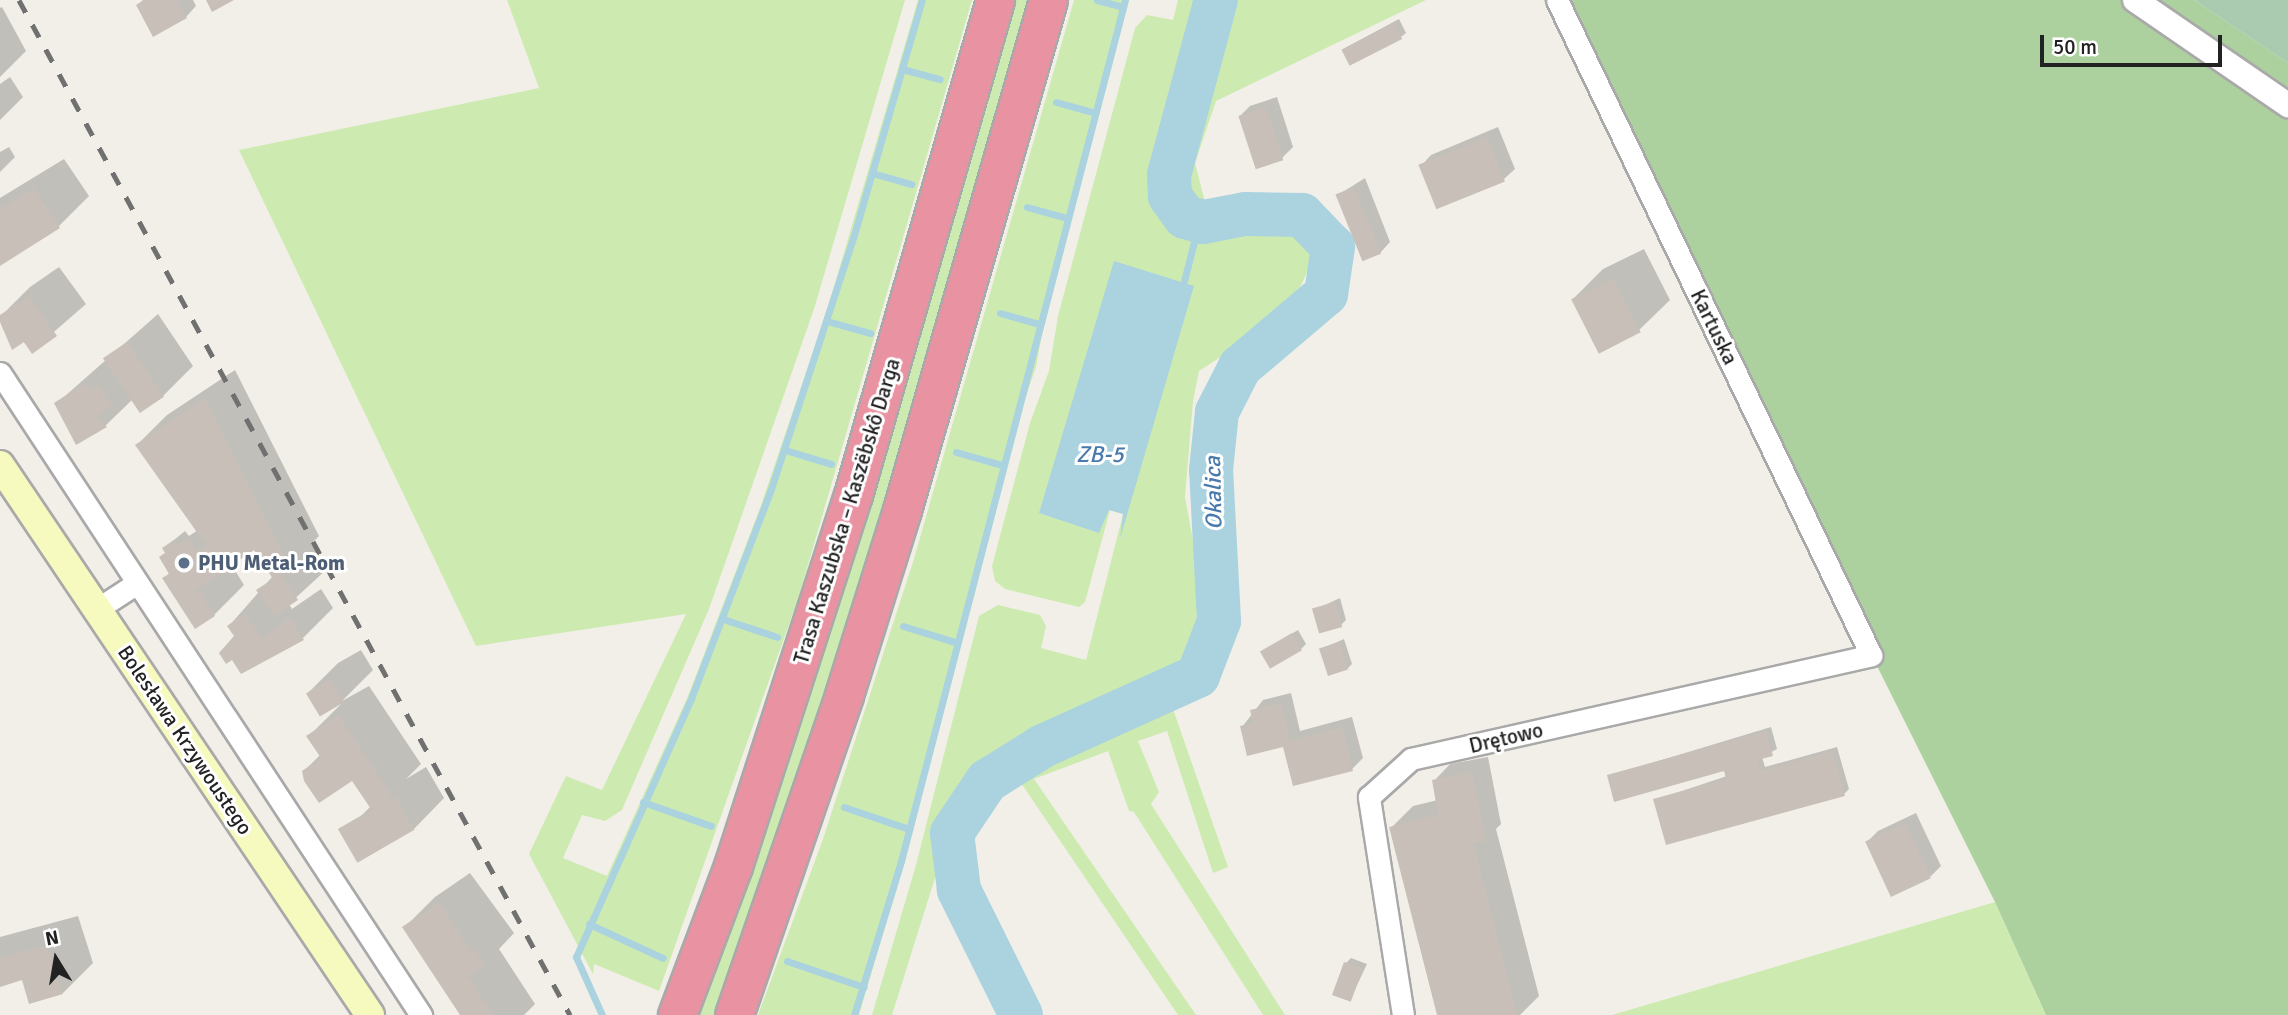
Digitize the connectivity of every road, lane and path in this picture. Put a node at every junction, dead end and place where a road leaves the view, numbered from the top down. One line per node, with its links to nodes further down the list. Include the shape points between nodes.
1 (995, 0): 13 (highway, Trasa Kaszubska – Kaszëbskô Darga, via 849,508 733,866)
2 (1048, 0): 14 (highway, via 902,510)
3 (1557, 0): 10 (street, Kartuska)
4 (2135, 0): 5 (street)
5 (2288, 105)
6 (0, 373): 8 (street)
7 (0, 465): 9 (main road, Bolesława Krzywoustego)
8 (137, 583): 9 (street); 12 (street)
9 (97, 610): 11 (main road, Bolesława Krzywoustego)
10 (1871, 655): 15 (street, Drętowo, via 1411,759 1368,797)
11 (370, 1015)
12 (421, 1015)
13 (677, 1015)
14 (734, 1015)
15 (1403, 1015)

